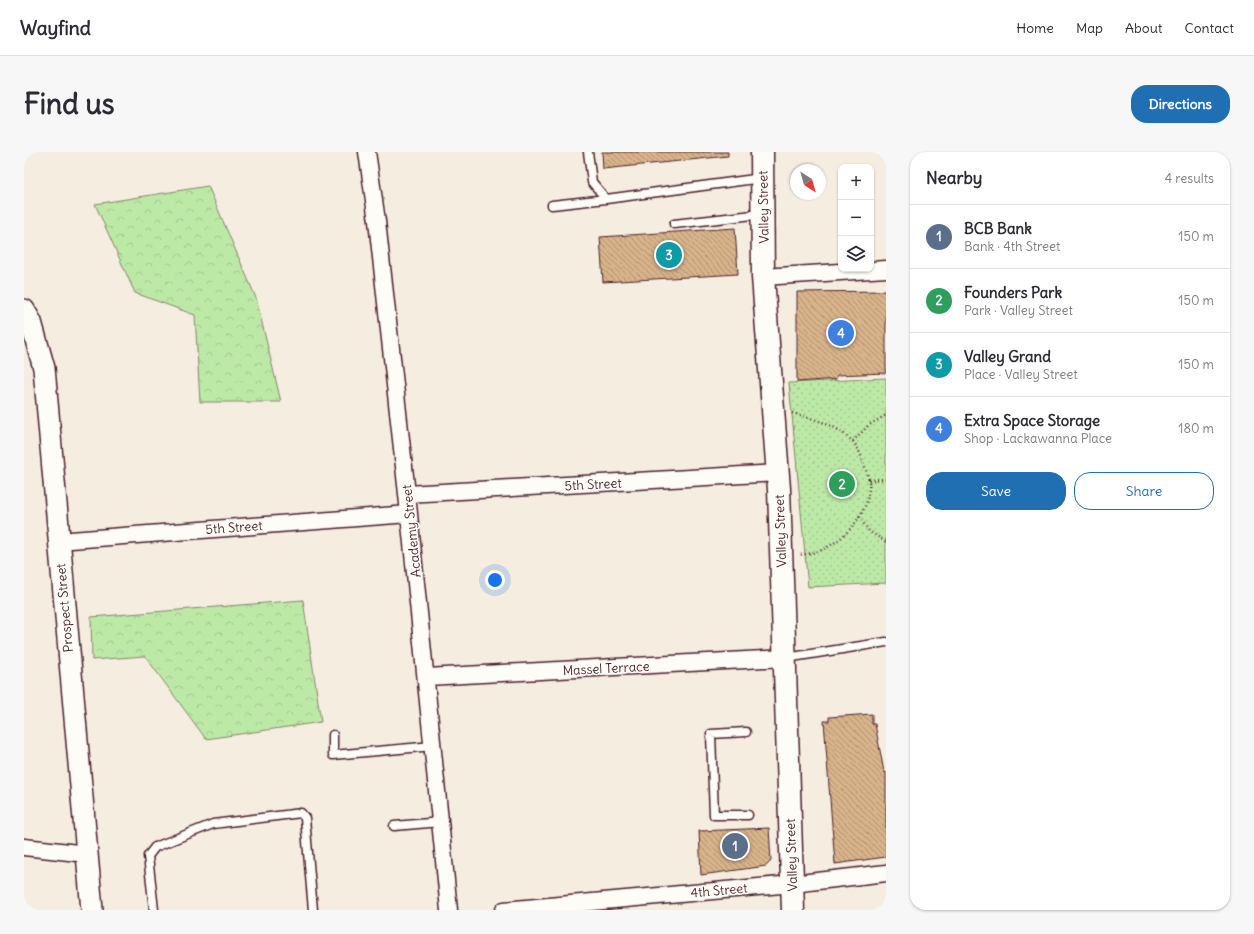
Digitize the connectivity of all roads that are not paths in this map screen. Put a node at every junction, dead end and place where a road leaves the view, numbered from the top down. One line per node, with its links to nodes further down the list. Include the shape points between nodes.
1 (367, 152): 13 (street, Academy Street)
2 (588, 152): 5 (lane, via 592,182)
3 (762, 152): 4 (main road, Valley Street)
4 (763, 178): 5 (lane); 7 (main road, Valley Street)
5 (606, 199): 6 (lane)
6 (552, 205)
7 (763, 214): 8 (lane); 10 (main road, Valley Street)
8 (674, 224)
9 (886, 268): 10 (street)
10 (763, 277): 12 (main road, Valley Street)
11 (24, 310): 15 (street, Prospect Street, via 31,322 44,368)
12 (778, 473): 13 (street, 5th Street); 17 (main road, Valley Street)
13 (408, 494): 14 (street, Academy Street)
14 (409, 514): 15 (street, 5th Street); 18 (street, Academy Street)
15 (58, 540): 26 (street, Prospect Street)
16 (886, 642): 17 (lane)
17 (785, 658): 18 (street, Massel Terrace); 28 (main road, Valley Street)
18 (427, 677): 21 (street, Academy Street)
19 (746, 732): 22 (lane, via 711,734 714,816)
20 (333, 735): 21 (lane, via 334,755)
21 (434, 746): 23 (street, Academy Street)
22 (748, 815)
23 (441, 822): 24 (lane); 32 (street, Academy Street)
24 (394, 826)
25 (24, 847): 26 (street)
26 (87, 854): 29 (street, Prospect Street)
27 (886, 873): 28 (street, 4th Street)
28 (792, 884): 33 (street, 4th Street); 34 (main road, Valley Street)
29 (92, 910)
30 (154, 910): 31 (lane, via 148,856 155,848 213,824 301,813 305,818)
31 (313, 910)
32 (449, 910)
33 (504, 910)
34 (793, 910)

